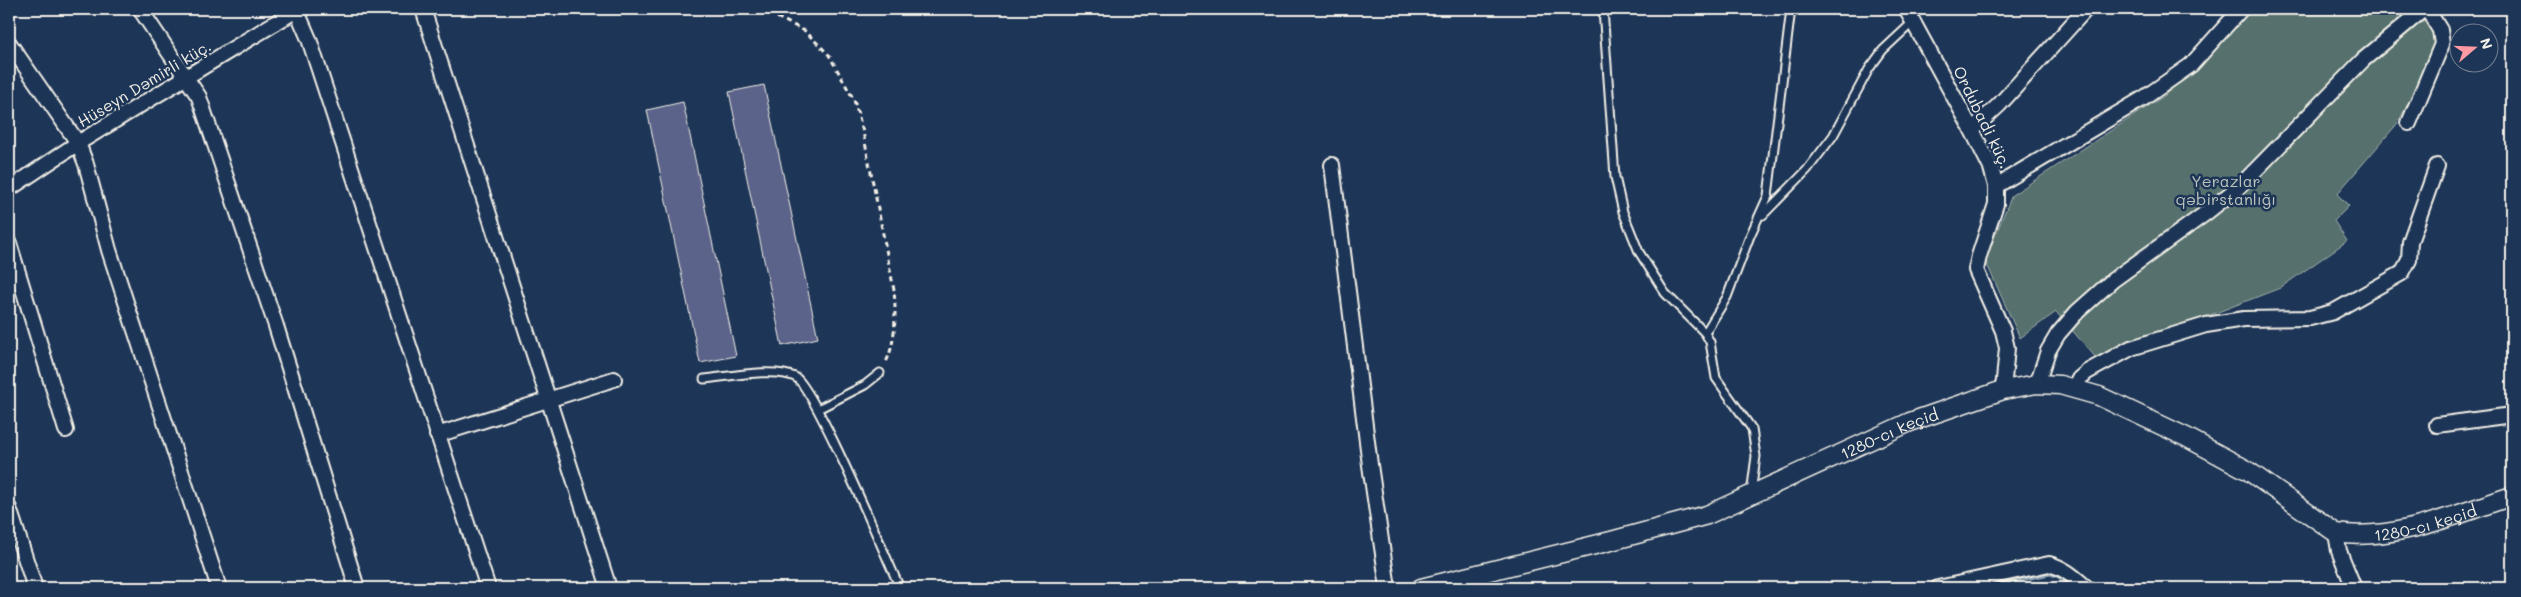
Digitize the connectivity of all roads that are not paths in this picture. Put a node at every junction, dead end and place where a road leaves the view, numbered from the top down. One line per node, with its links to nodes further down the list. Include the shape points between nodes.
1 (140, 9): 11 (street)
2 (297, 9): 11 (street, Hüseyn Dəmirli küç.); 33 (street)
3 (423, 9): 28 (street)
4 (1603, 9): 21 (lane, via 1615,177 1623,212 1639,252 1665,293)
5 (1791, 9): 19 (lane, via 1774,158 1768,196)
6 (2086, 9): 13 (street, via 1999,105)
7 (2240, 9): 17 (street, via 2191,65 2144,98)
8 (2425, 9): 12 (street, via 2440,30 2442,44); 25 (street, via 2364,60 2240,186 2113,280 2077,312 2048,351)
9 (1910, 13): 13 (street, Ordubadi küç.); 19 (lane, via 1869,69 1832,136 1807,170)
10 (9, 43): 14 (street)
11 (187, 78): 14 (street, Hüseyn Dəmirli küç.); 41 (street, via 199,97 279,336)
12 (2409, 123)
13 (1972, 130): 17 (street, Ordubadi küç.)
14 (78, 143): 18 (street, Hüseyn Dəmirli küç.); 40 (street)
15 (1332, 166): 45 (street)
16 (2437, 166): 26 (street, via 2402,273 2333,312 2310,318 2244,319 2206,325 2131,348 2087,372)
17 (1996, 186): 27 (street, Ordubadi küç., via 1996,204 1976,270 2003,331 2007,348)
18 (9, 189)
19 (1760, 217): 21 (lane, via 1727,297)
20 (9, 243): 32 (street)
21 (1705, 333): 34 (lane, via 1710,342 1716,378 1752,429 1756,456)
22 (880, 372): 29 (lane, via 865,385)
23 (614, 379): 28 (street)
24 (704, 379): 29 (lane, via 784,374 797,378)
25 (2037, 384): 26 (street, 1280-cı keçid); 27 (street, 1280-cı keçid)
26 (2075, 388): 37 (street, 1280-cı keçid, via 2099,396 2219,454)
27 (2002, 390): 34 (street, 1280-cı keçid, via 1910,422)
28 (549, 401): 33 (street); 43 (street)
29 (818, 410): 44 (lane)
30 (2512, 415): 31 (street)
31 (2437, 425)
32 (66, 430)
33 (438, 435): 42 (street)
34 (1751, 496): 38 (street, 1280-cı keçid, via 1673,525)
35 (2512, 496): 37 (street, 1280-cı keçid, via 2429,523 2386,532)
36 (9, 508): 39 (street)
37 (2336, 533): 48 (street)
38 (1431, 587)
39 (35, 588)
40 (220, 588)
41 (357, 588)
42 (488, 588)
43 (609, 588)
44 (900, 588)
45 (1388, 588)
46 (1938, 588): 47 (street, via 2049,564 2070,573)
47 (2087, 588)
48 (2354, 588)

